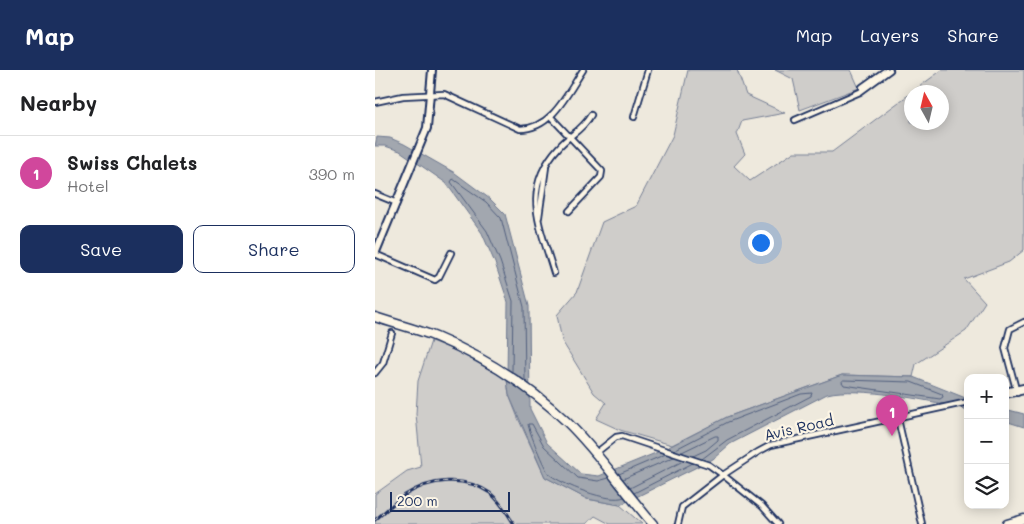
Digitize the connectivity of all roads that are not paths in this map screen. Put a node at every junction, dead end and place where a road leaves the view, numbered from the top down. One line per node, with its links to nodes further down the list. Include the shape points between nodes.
1 (432, 70): 7 (street)
2 (583, 70): 10 (street)
3 (649, 70): 11 (street)
4 (886, 70): 6 (street)
5 (891, 70): 6 (street)
6 (855, 92): 12 (street)
7 (429, 93): 8 (street); 10 (street, via 457,99 520,129 533,128); 16 (street, via 429,120)
8 (375, 102)
9 (591, 115): 13 (street, via 584,127)
10 (551, 117): 13 (street)
11 (634, 117)
12 (795, 120)
13 (571, 137): 14 (street, via 559,146); 19 (street, via 601,168 602,174)
14 (546, 167): 17 (street, via 537,184); 18 (street)
15 (375, 194): 16 (street)
16 (397, 203): 22 (street)
17 (536, 203): 18 (street); 20 (street)
18 (542, 203): 20 (street)
19 (569, 211)
20 (539, 219): 23 (street)
21 (451, 253): 22 (street, via 435,280)
22 (375, 254)
23 (554, 273)
24 (375, 312): 28 (highway, via 437,333 462,345)
25 (375, 317): 28 (highway, via 436,337)
26 (1024, 322): 32 (street, via 1013,326 1004,343)
27 (392, 333): 29 (street, via 383,362)
28 (487, 363): 37 (highway, via 541,400)
29 (375, 373)
30 (1024, 387): 32 (street)
31 (1009, 391): 32 (street)
32 (1017, 391): 33 (street); 34 (street)
33 (1024, 391)
34 (1009, 394)
35 (964, 403): 36 (street, Avis Road)
36 (898, 419): 38 (street, Avis Road, via 771,445); 43 (street)
37 (595, 454): 38 (street, via 619,436 709,464); 40 (highway)
38 (723, 475): 41 (street, Avis Road, via 681,508); 42 (street, via 761,506)
39 (1024, 519): 44 (highway)
40 (652, 523)
41 (678, 524)
42 (776, 524)
43 (922, 524)
44 (1007, 524)

